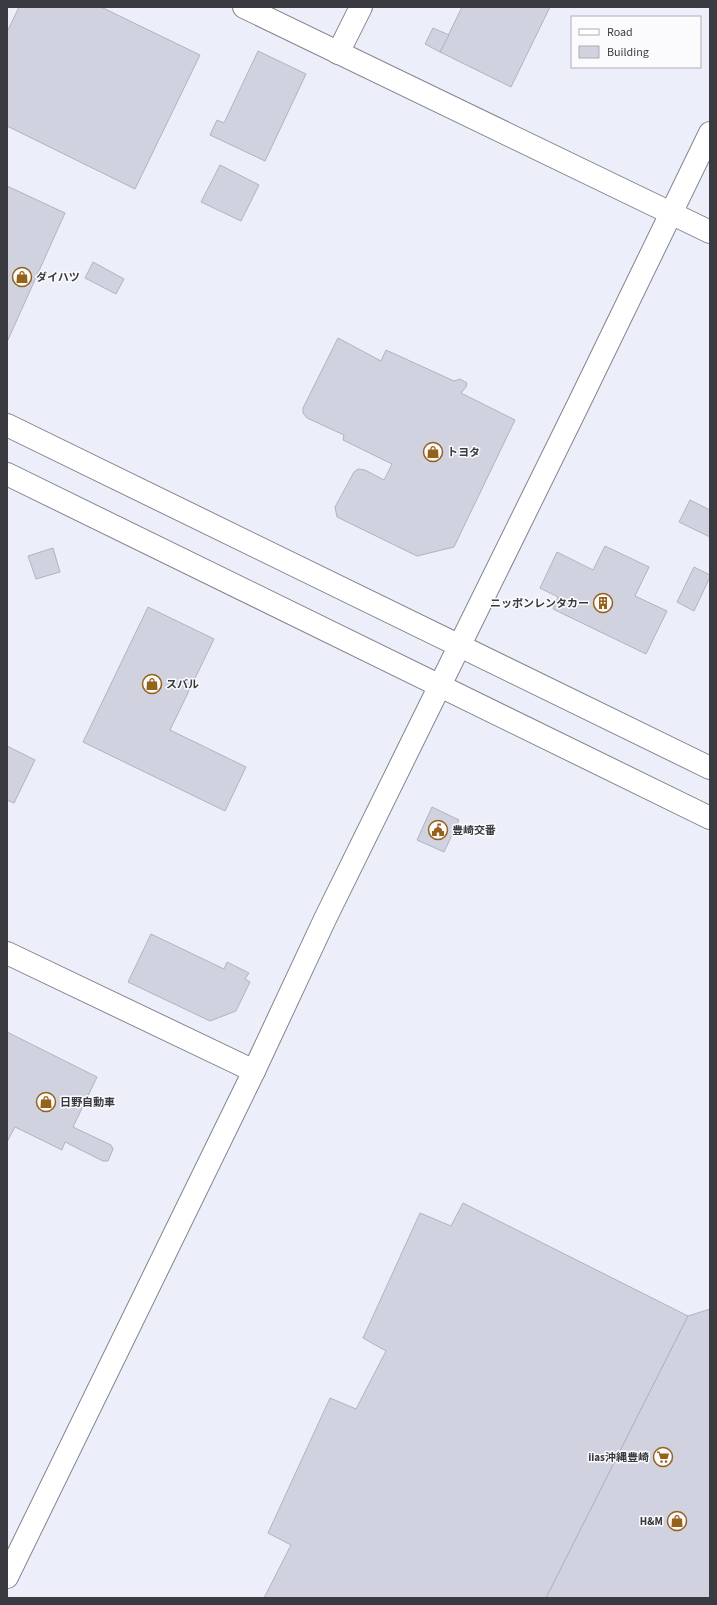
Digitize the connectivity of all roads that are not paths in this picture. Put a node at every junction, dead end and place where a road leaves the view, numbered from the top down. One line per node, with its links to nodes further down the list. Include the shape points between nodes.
1 (244, 7): 3 (street)
2 (361, 7): 3 (street)
3 (338, 54): 5 (street)
4 (710, 133): 5 (street)
5 (671, 212): 6 (street); 9 (street)
6 (710, 232)
7 (7, 425): 9 (street)
8 (7, 474): 10 (street)
9 (460, 645): 10 (street); 11 (street)
10 (440, 686): 12 (street); 14 (street)
11 (710, 768)
12 (710, 818)
13 (7, 953): 14 (street)
14 (254, 1070): 15 (street)
15 (7, 1577)

